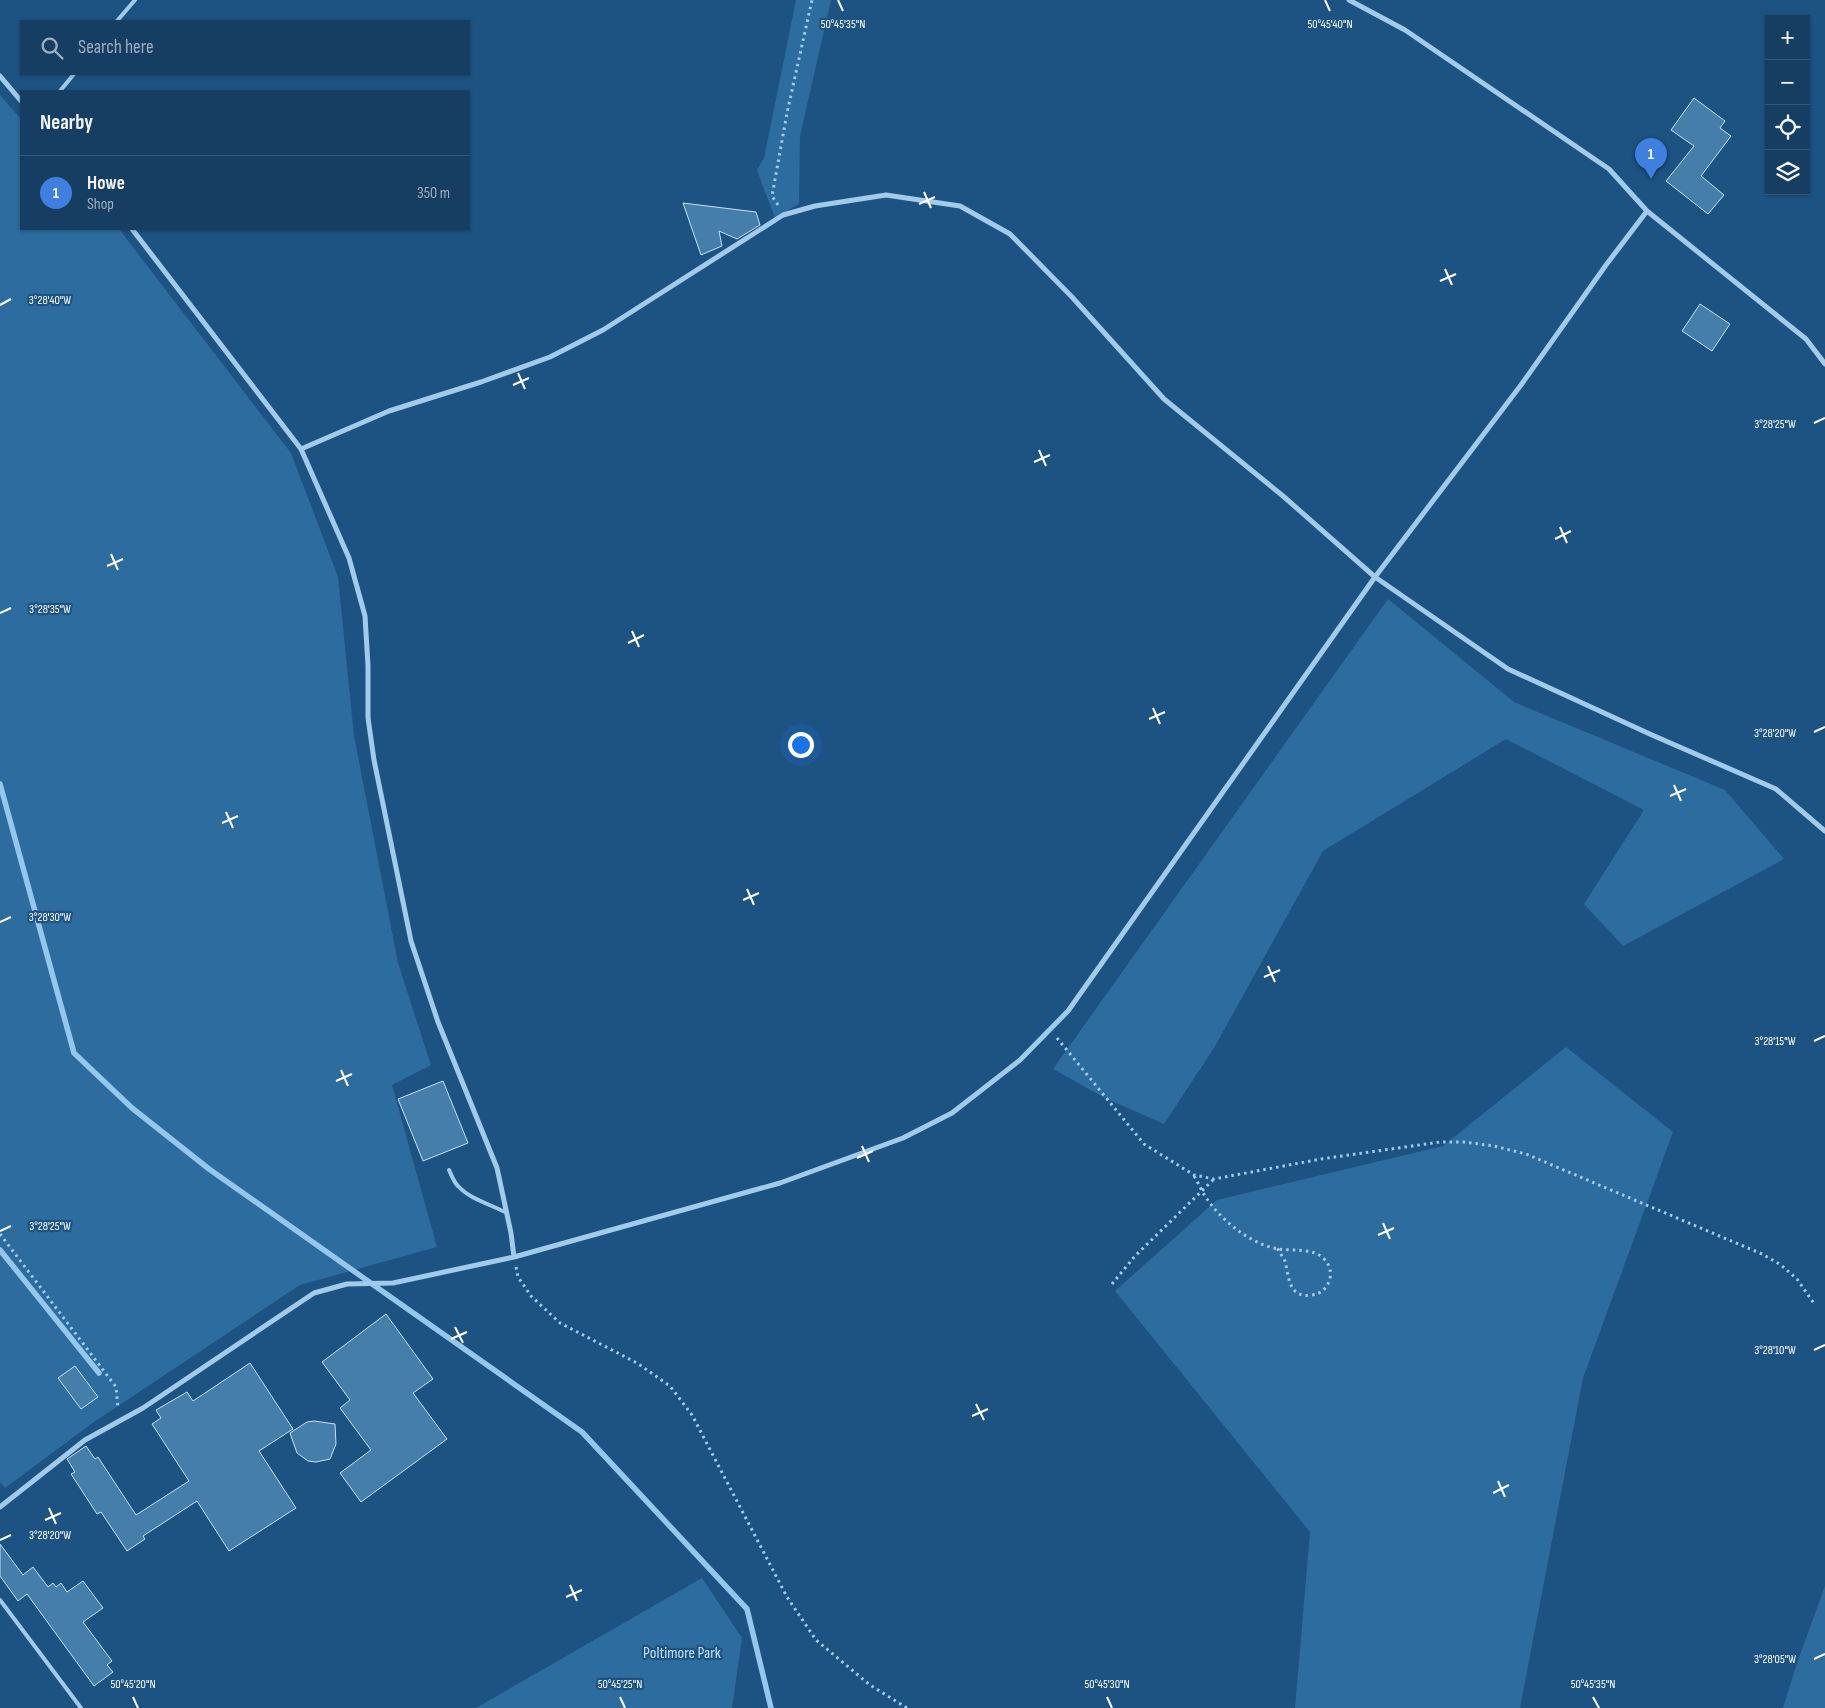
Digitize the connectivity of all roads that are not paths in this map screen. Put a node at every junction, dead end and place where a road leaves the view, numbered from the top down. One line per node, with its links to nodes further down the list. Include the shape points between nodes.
1 (135, 0): 3 (lane)
2 (1349, 0): 8 (street, via 1405,30 1610,169)
3 (118, 20)
4 (73, 75): 6 (lane)
5 (0, 76): 7 (street)
6 (61, 90)
7 (20, 100)
8 (1647, 210): 10 (street, via 1806,339); 12 (street, via 1521,385)
9 (133, 230): 11 (street)
10 (1825, 364)
11 (301, 449): 12 (street, via 389,411 550,357 603,330 783,215 816,206 886,195 960,206 1010,234 1164,398); 15 (street, via 349,558 365,616 368,718 411,941 438,1022 497,1168)
12 (1375, 577): 13 (street, via 1508,668 1776,789); 16 (street, via 1074,1003 1020,1060 952,1113 903,1138 780,1183)
13 (1825, 831)
14 (449, 1170): 15 (lane, via 457,1186 470,1196)
15 (507, 1213): 16 (street)
16 (514, 1256): 17 (street, via 393,1283 347,1284 314,1293 143,1408 85,1440)
17 (0, 1507)
18 (0, 1600): 19 (lane)
19 (81, 1708)

